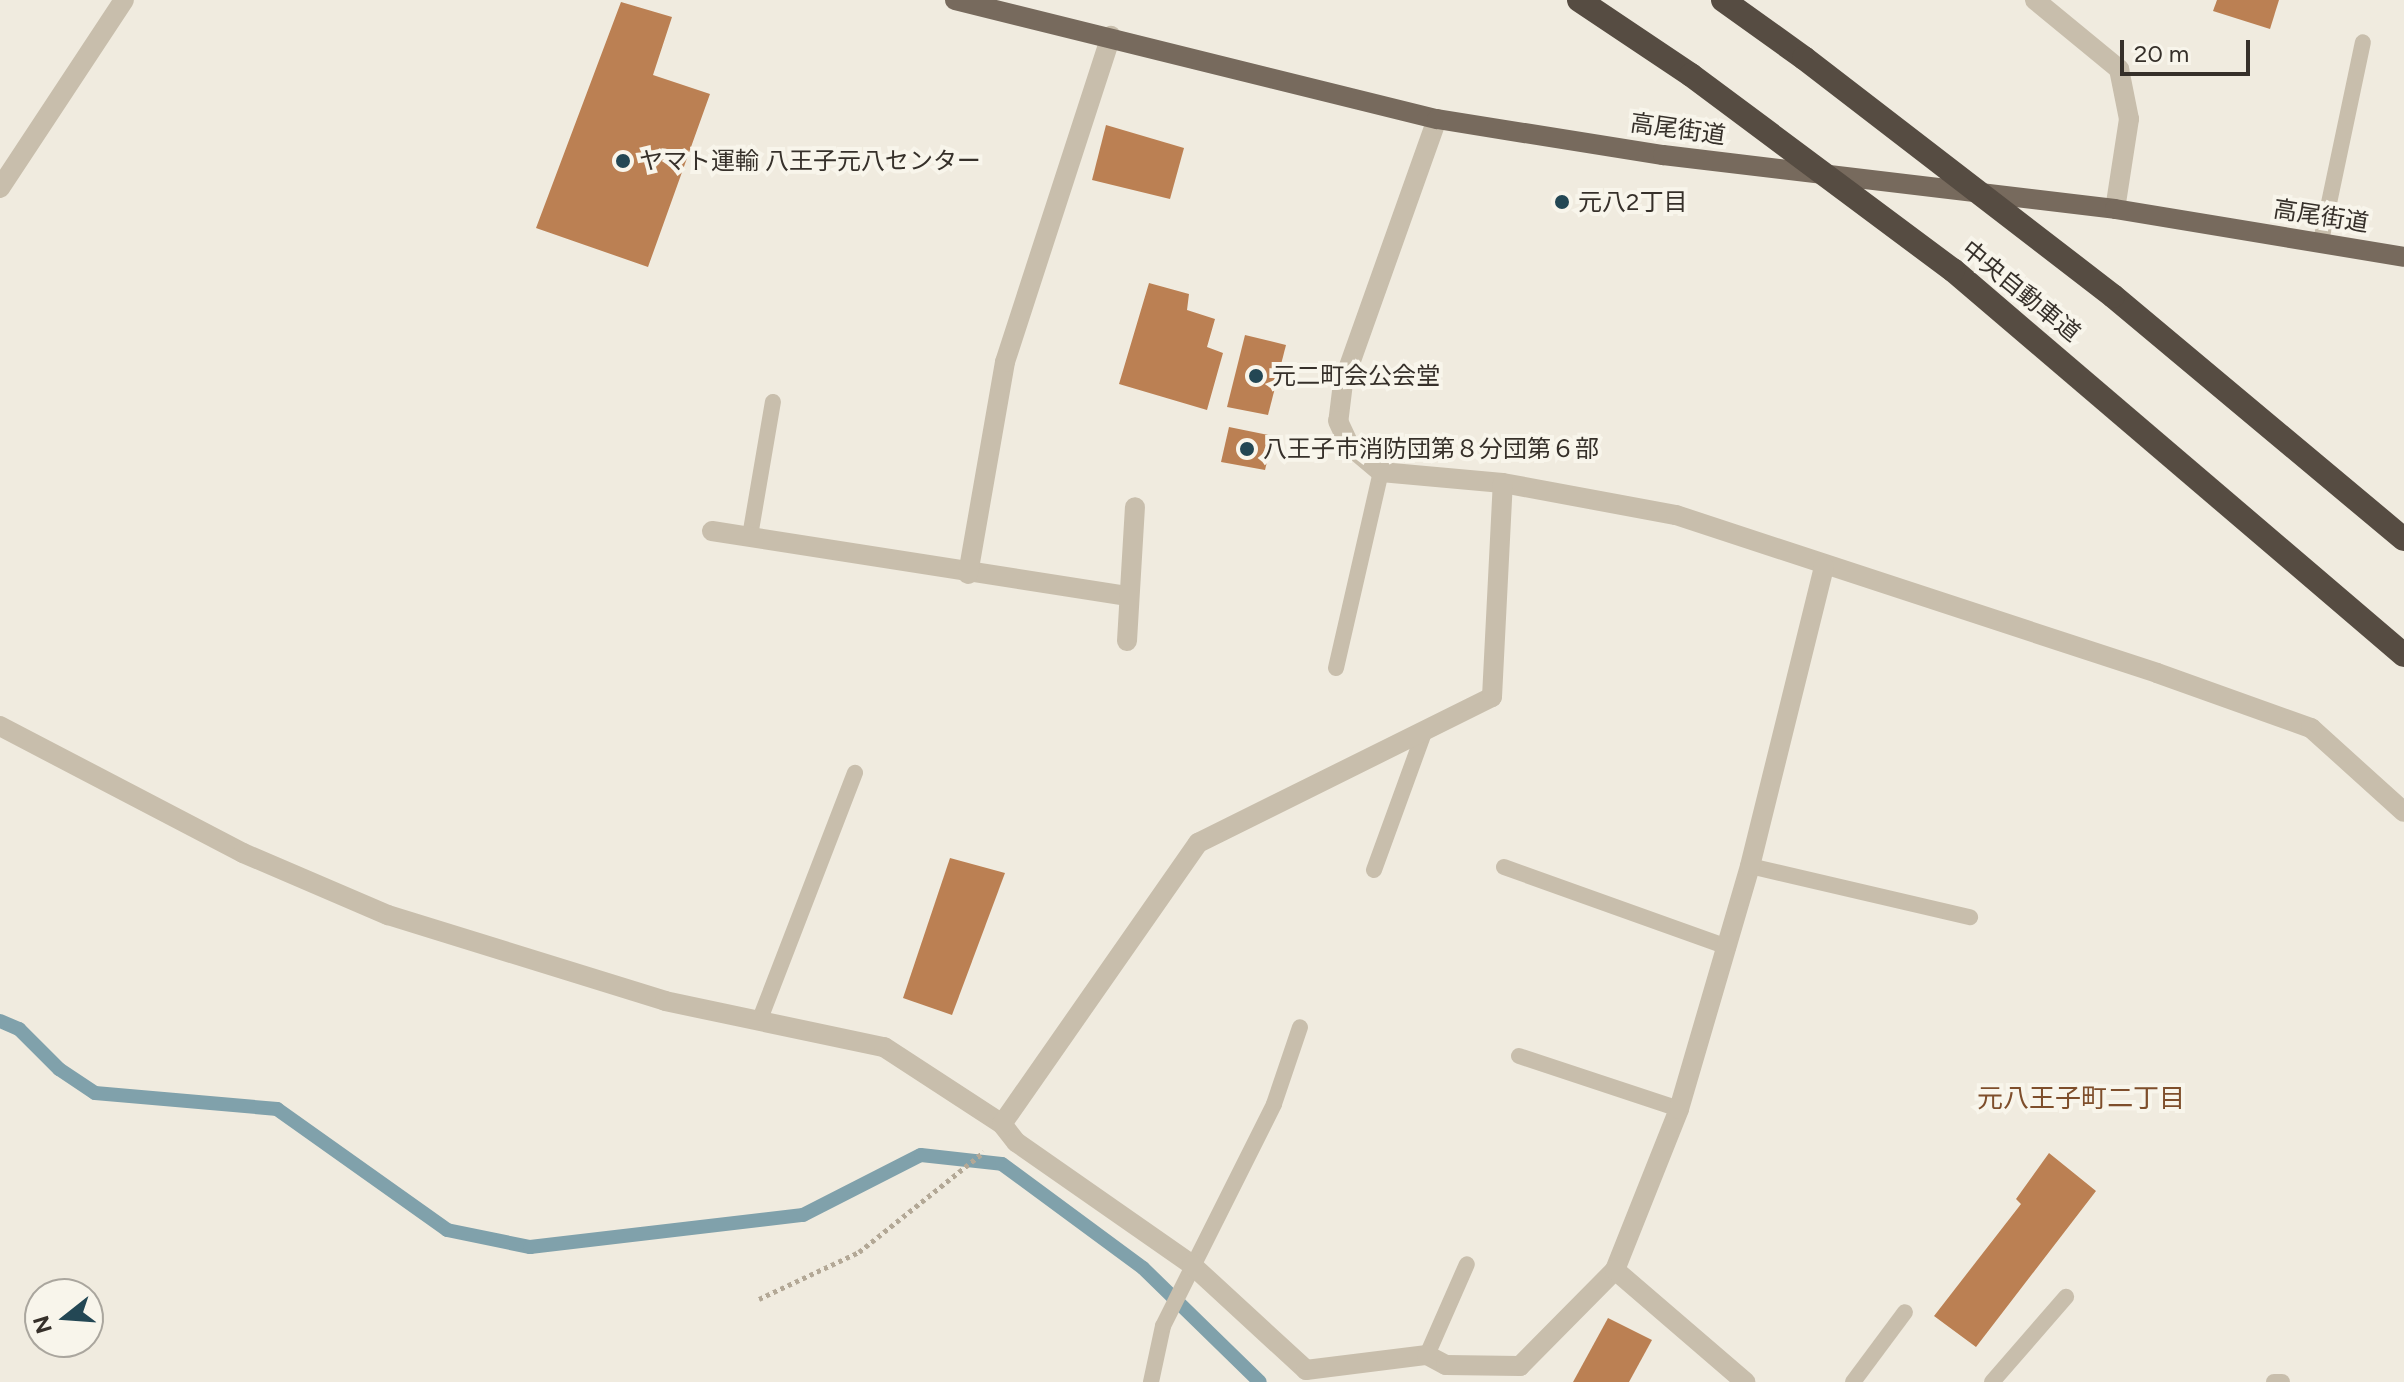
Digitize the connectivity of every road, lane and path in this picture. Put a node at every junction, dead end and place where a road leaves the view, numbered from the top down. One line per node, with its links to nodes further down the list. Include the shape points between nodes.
1 (124, 0): 9 (street)
2 (955, 0): 6 (main road, 高尾街道)
3 (1579, 0): 24 (highway, 中央自動車道, bridge, via 1691,75 1953,270)
4 (1723, 0): 19 (highway, 中央自動車道, bridge, via 2113,296)
5 (2035, 0): 10 (street, via 2119,69 2129,119)
6 (1111, 36): 8 (main road, 高尾街道); 21 (street, via 1005,362)
7 (2363, 42): 11 (lane)
8 (1437, 119): 10 (main road, 高尾街道, via 1663,155); 14 (street, via 1343,383 1338,421 1349,445)
9 (0, 188)
10 (2115, 209): 11 (main road, 高尾街道)
11 (2321, 241): 12 (main road, 高尾街道)
12 (2404, 257)
13 (773, 402): 18 (lane)
14 (1381, 472): 15 (street); 25 (lane)
15 (1503, 483): 20 (street, via 1676,515); 27 (street, via 1492,697)
16 (1135, 507): 22 (street)
17 (712, 531): 18 (street)
18 (750, 536): 21 (street)
19 (2404, 539)
20 (1824, 567): 29 (street, via 2311,728); 30 (street)
21 (968, 574): 22 (street)
22 (1128, 596): 23 (street)
23 (1127, 641)
24 (2404, 655)
25 (1336, 668)
26 (0, 726): 35 (street, via 243,853 388,915 665,1001)
27 (1425, 730): 32 (lane); 39 (street, via 1198,843)
28 (855, 773): 35 (lane)
29 (2404, 812)
30 (1750, 866): 33 (lane); 34 (street)
31 (1504, 867): 34 (lane)
32 (1374, 870)
33 (1970, 917)
34 (1728, 947): 38 (street)
35 (760, 1019): 39 (street, via 884,1047)
36 (1300, 1027): 43 (lane, via 1274,1104)
37 (1519, 1056): 38 (lane)
38 (1679, 1109): 42 (street)
39 (1002, 1124): 43 (street, via 1016,1142)
40 (987, 1149): 45 (path, via 859,1252)
41 (1467, 1264): 47 (lane)
42 (1615, 1270): 48 (street); 50 (street)
43 (1188, 1274): 47 (street, via 1306,1370); 49 (lane, via 1163,1326)
44 (2066, 1297): 52 (lane)
45 (759, 1299)
46 (1905, 1312): 51 (lane)
47 (1427, 1355): 48 (street, via 1446,1365)
48 (1520, 1374)
49 (1151, 1382)
50 (1745, 1382)
51 (1853, 1382)
52 (1992, 1382)
53 (2274, 1382): 54 (lane)
54 (2282, 1382)

